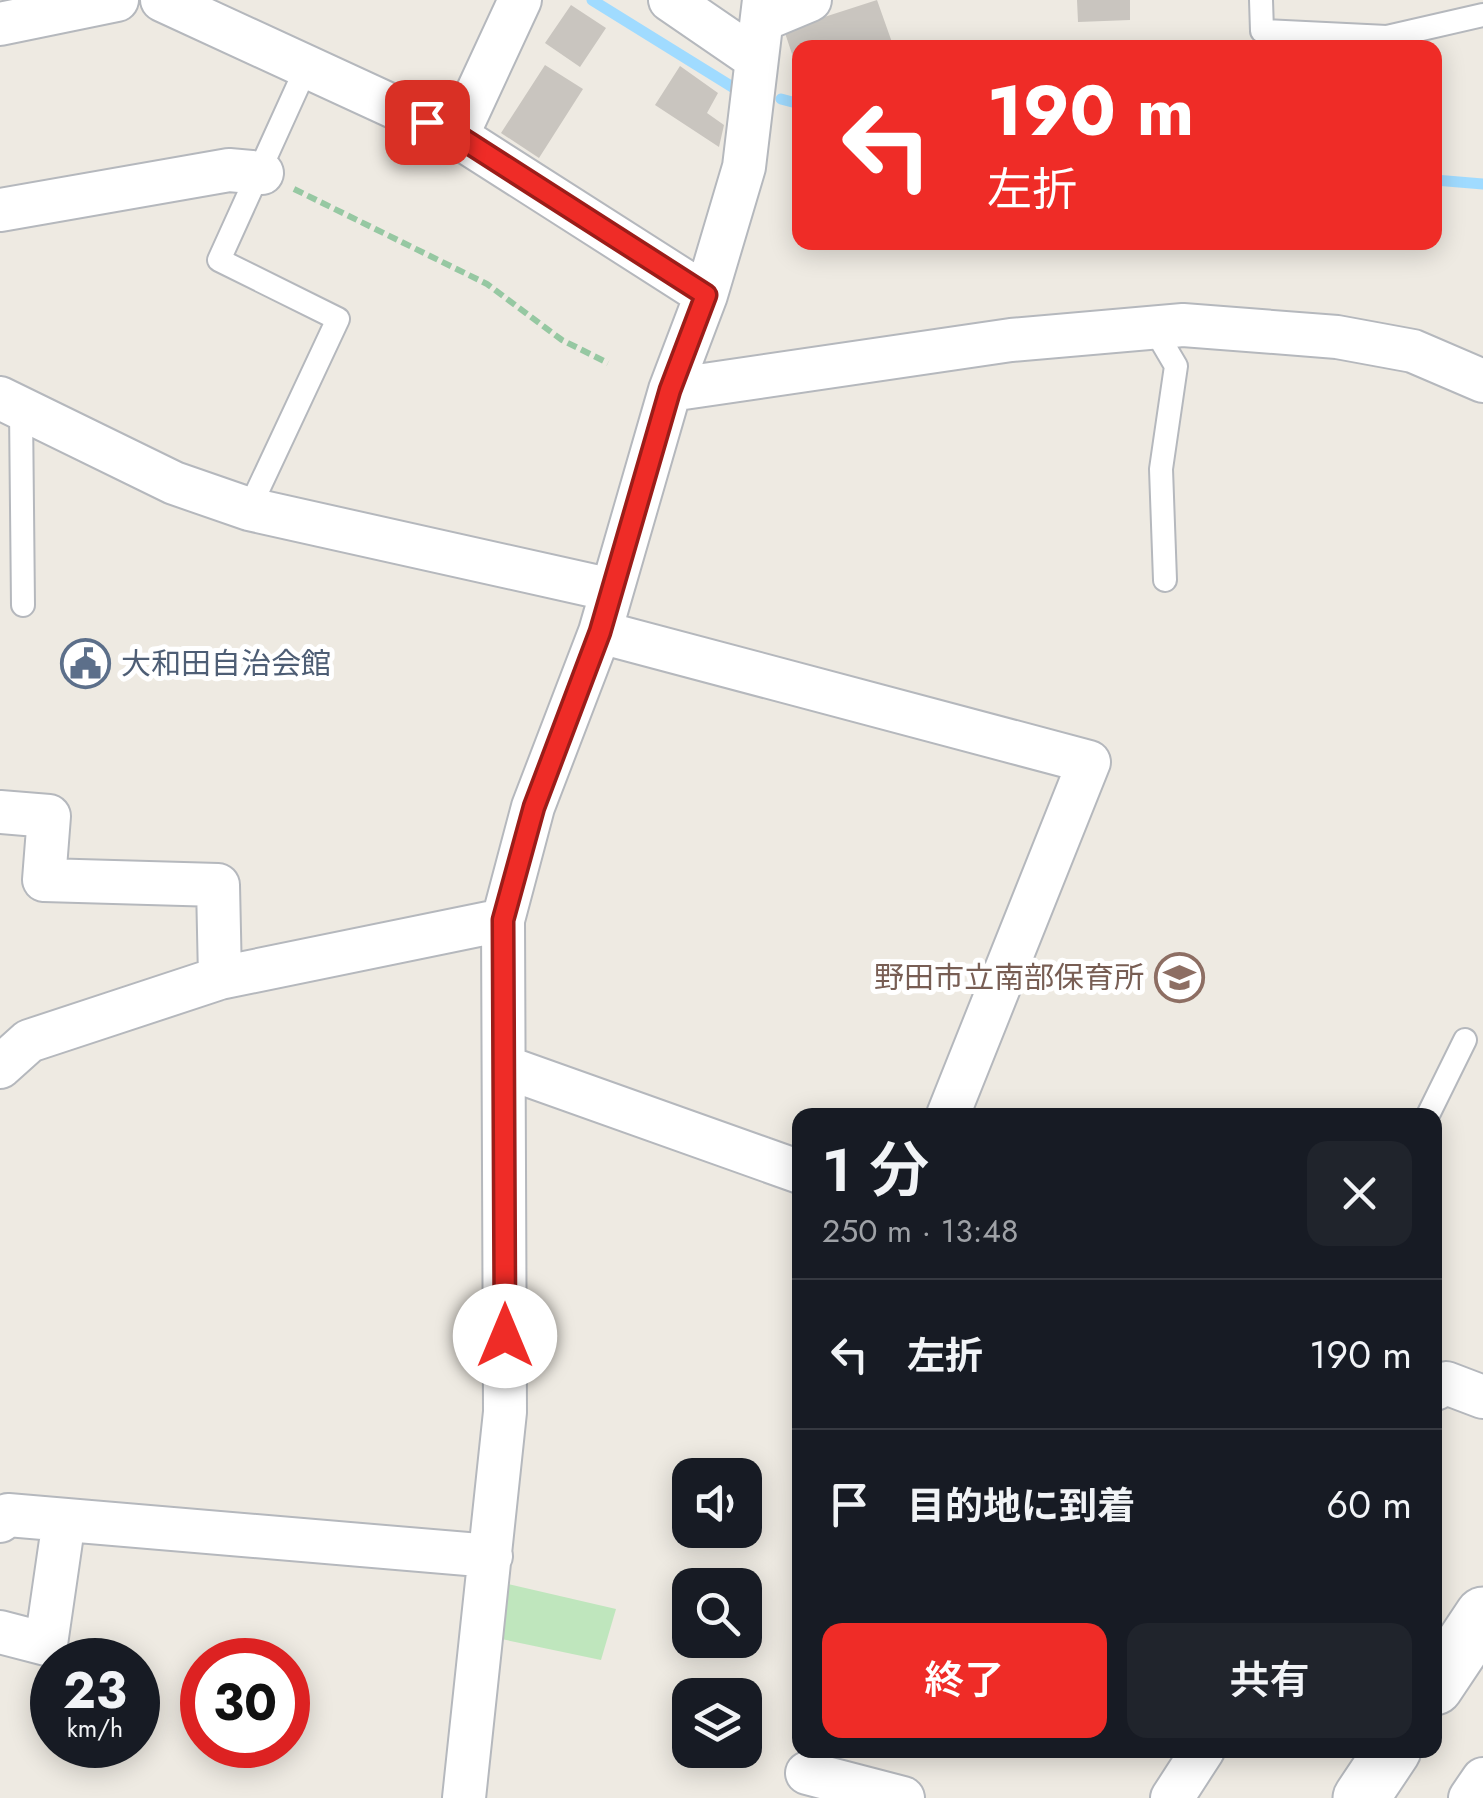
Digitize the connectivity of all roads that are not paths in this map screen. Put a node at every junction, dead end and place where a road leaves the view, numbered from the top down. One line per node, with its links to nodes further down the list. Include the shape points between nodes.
1 (117, 0): 8 (street)
2 (162, 0): 10 (street)
3 (520, 0): 11 (street)
4 (670, 0): 9 (street)
5 (810, 0): 9 (street)
6 (1261, 0): 7 (lane, via 1262,31 1387,37)
7 (1483, 14)
8 (0, 24)
9 (761, 26): 14 (street, via 744,167)
10 (307, 66): 11 (street); 12 (lane)
11 (458, 136): 14 (street)
12 (262, 173): 13 (street, via 228,170); 19 (lane, via 220,260 338,319)
13 (0, 210)
14 (706, 295): 17 (street)
15 (1153, 327): 16 (street, via 1337,337 1414,350); 17 (street, via 1011,340); 20 (lane, via 1176,366 1161,469)
16 (1483, 381)
17 (670, 390): 21 (street)
18 (10, 404): 19 (street, via 174,483); 22 (lane)
19 (249, 510): 21 (street)
20 (1165, 580)
21 (612, 590): 23 (street)
22 (23, 605)
23 (600, 632): 25 (street, via 534,807); 30 (street, via 1089,762)
24 (0, 812): 26 (street, via 49,816 44,880 218,885)
25 (503, 920): 26 (street); 29 (street)
26 (220, 978): 28 (street, via 29,1040)
27 (1465, 1040): 31 (lane)
28 (0, 1067)
29 (506, 1068): 32 (street); 37 (street, via 505,1412)
30 (951, 1108)
31 (1431, 1108)
32 (792, 1169)
33 (1442, 1385): 34 (street)
34 (1483, 1397)
35 (64, 1520): 36 (street, via 8,1515); 37 (street); 39 (street, via 46,1644)
36 (0, 1521)
37 (492, 1556): 45 (street)
38 (1483, 1614): 40 (street)
39 (0, 1632)
40 (1442, 1676)
41 (1199, 1758): 47 (street)
42 (1388, 1758): 48 (street)
43 (807, 1774): 46 (street)
44 (1483, 1778): 49 (street)
45 (464, 1798)
46 (902, 1798)
47 (1172, 1798)
48 (1361, 1798)
49 (1470, 1798)

